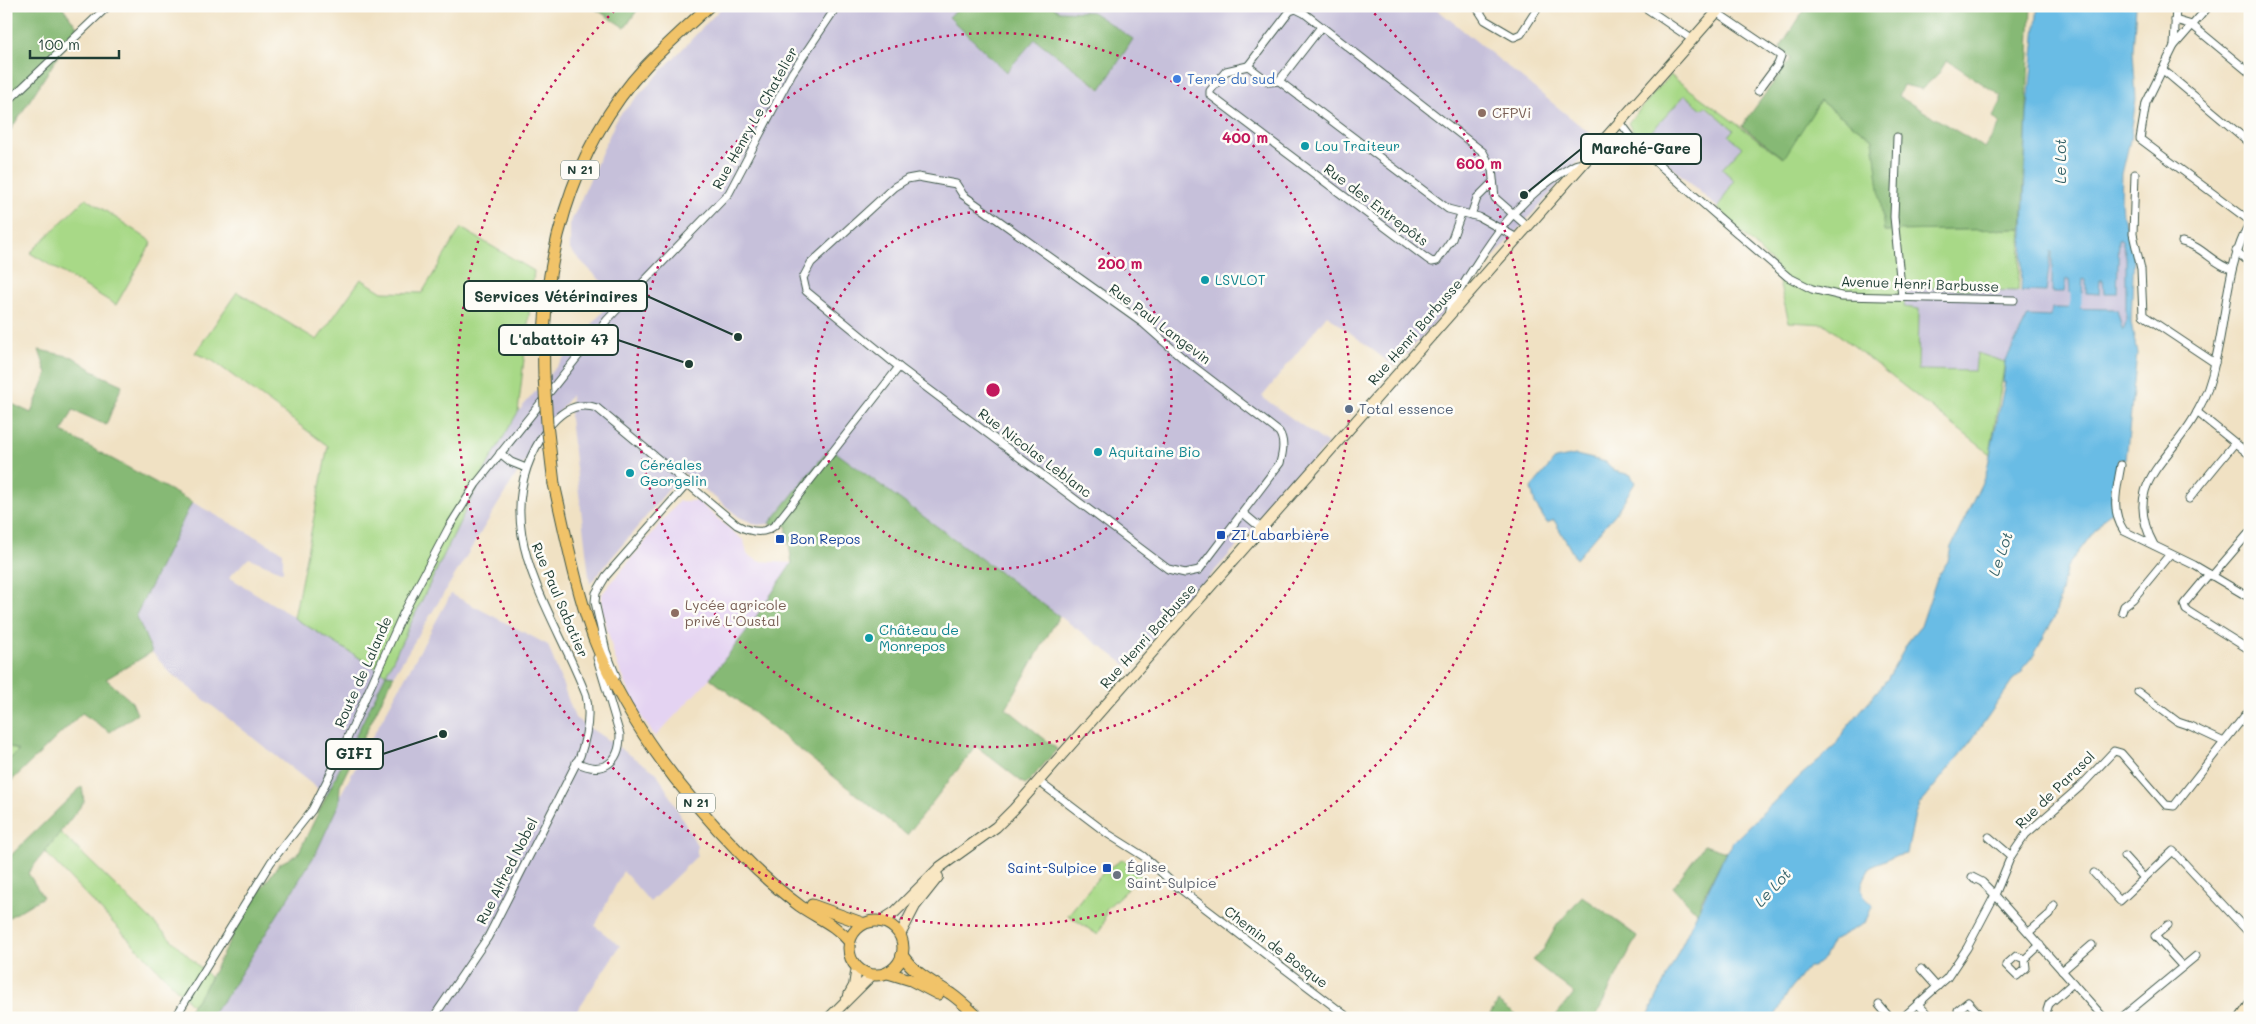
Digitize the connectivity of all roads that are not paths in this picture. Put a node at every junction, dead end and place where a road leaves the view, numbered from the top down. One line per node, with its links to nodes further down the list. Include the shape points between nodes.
1 (108, 6): 21 (street)
2 (709, 6): 62 (main road, N 21, bridge, via 646,66 598,133 576,179 558,233 545,338 547,424 554,484 573,567)
3 (837, 6): 45 (street, Rue Henry Le Chatelier, via 792,73 729,193 607,320)
4 (1476, 6): 5 (street, via 1484,20 1514,37 1521,34)
5 (1540, 6): 6 (street)
6 (1557, 6)
7 (1642, 6): 14 (street)
8 (2176, 6): 11 (street)
9 (2208, 6): 12 (street)
10 (1719, 9): 14 (main road, Rue Henri Barbusse); 20 (street, via 1781,56)
11 (2175, 20): 12 (street); 15 (street)
12 (2192, 25): 15 (street); 18 (street)
13 (1321, 27): 16 (street, via 1296,9 1290,11); 19 (street); 27 (street, via 1483,152 1489,162)
14 (1693, 40): 22 (main road, Rue Henri Barbusse)
15 (2174, 46): 17 (street)
16 (1248, 66): 19 (street, via 1269,82); 28 (street, Rue des Entrepôts, via 1226,70 1210,95 1426,258 1437,261 1452,239)
17 (2162, 69): 24 (street); 31 (street, via 2146,103 2140,139)
18 (2250, 73)
19 (1279, 80): 28 (street, via 1448,209)
20 (1758, 91)
21 (6, 103)
22 (1620, 122): 25 (main road, Rue Henri Barbusse); 40 (street, Avenue Henri Barbusse, via 1638,147 1788,277 1812,289 1842,296)
23 (1897, 137): 40 (street, via 1894,217)
24 (2250, 143)
25 (1583, 164): 29 (street, via 1576,164 1557,176); 32 (main road, Rue Henri Barbusse)
26 (2135, 174): 43 (street, via 2133,234 2141,269 2143,315)
27 (1493, 182): 29 (street, via 1494,198); 30 (street, via 1477,198)
28 (1461, 214): 30 (street)
29 (1512, 214): 32 (street); 33 (street)
30 (1471, 215): 33 (street)
31 (2250, 221): 36 (street)
32 (1527, 226): 34 (main road, Rue Henri Barbusse)
33 (1500, 228): 34 (street); 42 (street, via 1450,306)
34 (1517, 238): 42 (main road, Rue Henri Barbusse)
35 (2182, 242): 38 (street, via 2191,244 2223,267)
36 (2236, 251): 37 (street); 38 (street)
37 (2250, 263)
38 (2231, 269): 43 (street)
39 (806, 291): 44 (street, Rue Nicolas Leblanc); 54 (street, Rue Paul Langevin, via 803,278 811,263 894,187 918,177 956,184 963,195 1144,324 1279,432 1283,452 1280,463)
40 (1902, 297): 41 (street, Avenue Henri Barbusse)
41 (2014, 300)
42 (1448, 315): 55 (main road, Rue Henri Barbusse)
43 (2215, 363): 46 (street)
44 (899, 367): 52 (street, Rue Paul Sabatier, via 772,528 756,532 745,529); 54 (street, Rue Nicolas Leblanc, via 1168,569 1185,573 1199,570)
45 (549, 393): 48 (street, Route de Lalande)
46 (2197, 412): 47 (street); 57 (street, via 2156,467 2143,492 2142,513)
47 (2234, 444): 49 (street); 53 (street)
48 (500, 453): 51 (street); 108 (street, Route de Lalande, via 476,484 424,572 312,810 270,862)
49 (2250, 455)
50 (2121, 466): 57 (street, via 2115,501 2117,520 2124,531)
51 (526, 468): 52 (street, Rue Paul Sabatier, via 541,439 559,415 585,405 606,413); 67 (street, Rue Paul Sabatier, via 519,514 521,540 537,585 586,695)
52 (688, 483): 66 (street, via 606,576 596,593 597,614 606,651)
53 (2189, 499)
54 (1243, 513): 55 (street)
55 (1261, 528): 70 (main road, Rue Henri Barbusse)
56 (2248, 534): 59 (street)
57 (2154, 546): 58 (street)
58 (2170, 554): 59 (street); 61 (street)
59 (2210, 575): 60 (street); 63 (street, via 2184,604 2186,610)
60 (2250, 598)
61 (2122, 612)
62 (594, 637): 66 (main road, N 21); 69 (street, via 595,653 620,735 620,745 613,760 599,768 588,768)
63 (2250, 650)
64 (2138, 692): 68 (street, via 2178,722)
65 (2250, 709): 68 (street, Rue de Parasol)
66 (628, 712): 78 (main road, N 21, via 667,768 706,814 742,855)
67 (588, 727): 69 (street, Rue Alfred Nobel)
68 (2224, 742): 73 (street, Rue de Parasol, via 2177,803 2170,806 2121,753 2114,751 2082,785 2026,834)
69 (576, 762): 109 (street, Rue Alfred Nobel, via 488,938)
70 (1038, 781): 72 (main road, Rue Henri Barbusse, via 996,827); 111 (street, Chemin de Bosque, via 1142,856)
71 (1989, 836): 73 (street)
72 (966, 850): 81 (main road, Rue Henri Barbusse, via 940,867 896,912); 85 (main road, Rue Henri Barbusse, via 931,885 905,921)
73 (2011, 856): 79 (street, Rue de Parasol)
74 (2124, 856): 77 (street)
75 (2094, 873): 77 (street, via 2120,901)
76 (1972, 877): 79 (street)
77 (2144, 878): 86 (street, via 2174,851)
78 (775, 884): 82 (main road, N 21, via 814,906); 87 (main road, N 21, via 801,906 840,930)
79 (1995, 895): 84 (street); 100 (street, Rue de Parasol, via 1967,948)
80 (2054, 905): 84 (street, via 2050,914)
81 (881, 921): 82 (main road); 85 (main road)
82 (862, 924): 87 (main road)
83 (2168, 925): 94 (street, via 2155,936)
84 (2029, 932): 88 (street)
85 (900, 934): 90 (main road)
86 (2250, 934)
87 (849, 941): 93 (main road, via 848,951)
88 (2040, 945): 92 (street); 96 (street)
89 (2092, 945): 96 (street)
90 (902, 955): 97 (main road, via 898,965); 106 (main road, via 909,965)
91 (2196, 956): 94 (street)
92 (2025, 959)
93 (857, 967): 98 (main road); 101 (main road, via 854,986)
94 (2183, 967): 107 (street)
95 (1921, 969): 100 (street)
96 (2062, 970): 99 (street)
97 (888, 973): 98 (main road); 106 (main road, via 911,980)
98 (872, 975): 101 (main road)
99 (2073, 983): 105 (street, via 2049,1004); 117 (street)
100 (1937, 987): 102 (street, Rue de Parasol)
101 (843, 1003): 110 (main road)
102 (1918, 1004): 113 (street, Rue de Parasol); 114 (street)
103 (1878, 1005): 112 (street)
104 (2250, 1005): 118 (main road)
105 (2047, 1010)
106 (976, 1015)
107 (2126, 1016)
108 (175, 1018)
109 (433, 1018)
110 (829, 1018)
111 (1349, 1018)
112 (1890, 1018)
113 (1902, 1018)
114 (1931, 1018)
115 (1959, 1018): 116 (street, via 1958,1010 1968,1002 1980,1015)
116 (1976, 1018)
117 (2104, 1018)
118 (2241, 1018)

